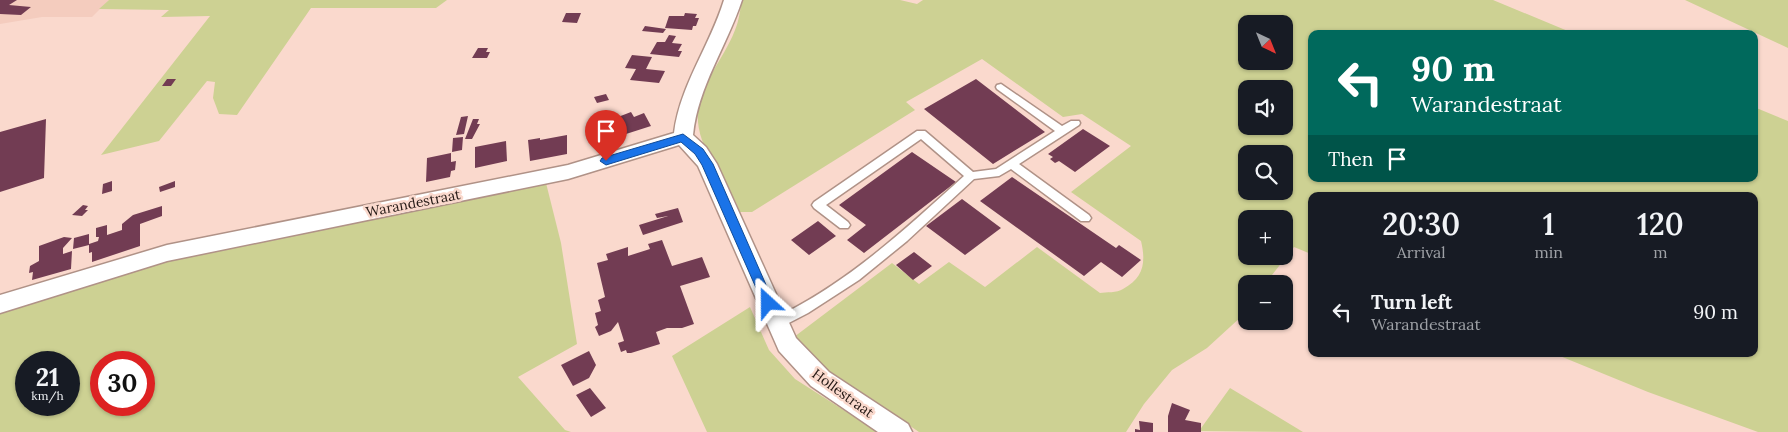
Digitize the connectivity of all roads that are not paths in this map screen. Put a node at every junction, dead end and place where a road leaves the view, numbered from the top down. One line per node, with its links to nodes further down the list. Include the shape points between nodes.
1 (733, 0): 5 (street, via 726,24 696,86 686,115)
2 (1001, 87): 4 (lane)
3 (1075, 123): 4 (lane)
4 (1062, 131): 6 (lane)
5 (683, 138): 10 (street, Warandestraat, via 568,172 168,253); 11 (street, Hollestraat, via 707,164)
6 (1012, 164): 7 (lane, via 999,172); 8 (lane)
7 (971, 176): 9 (lane, via 922,134 818,205); 11 (lane, via 829,296)
8 (1085, 218)
9 (844, 225)
10 (0, 304)
11 (777, 323): 12 (street, Hollestraat, via 787,344 820,379)
12 (899, 432)

